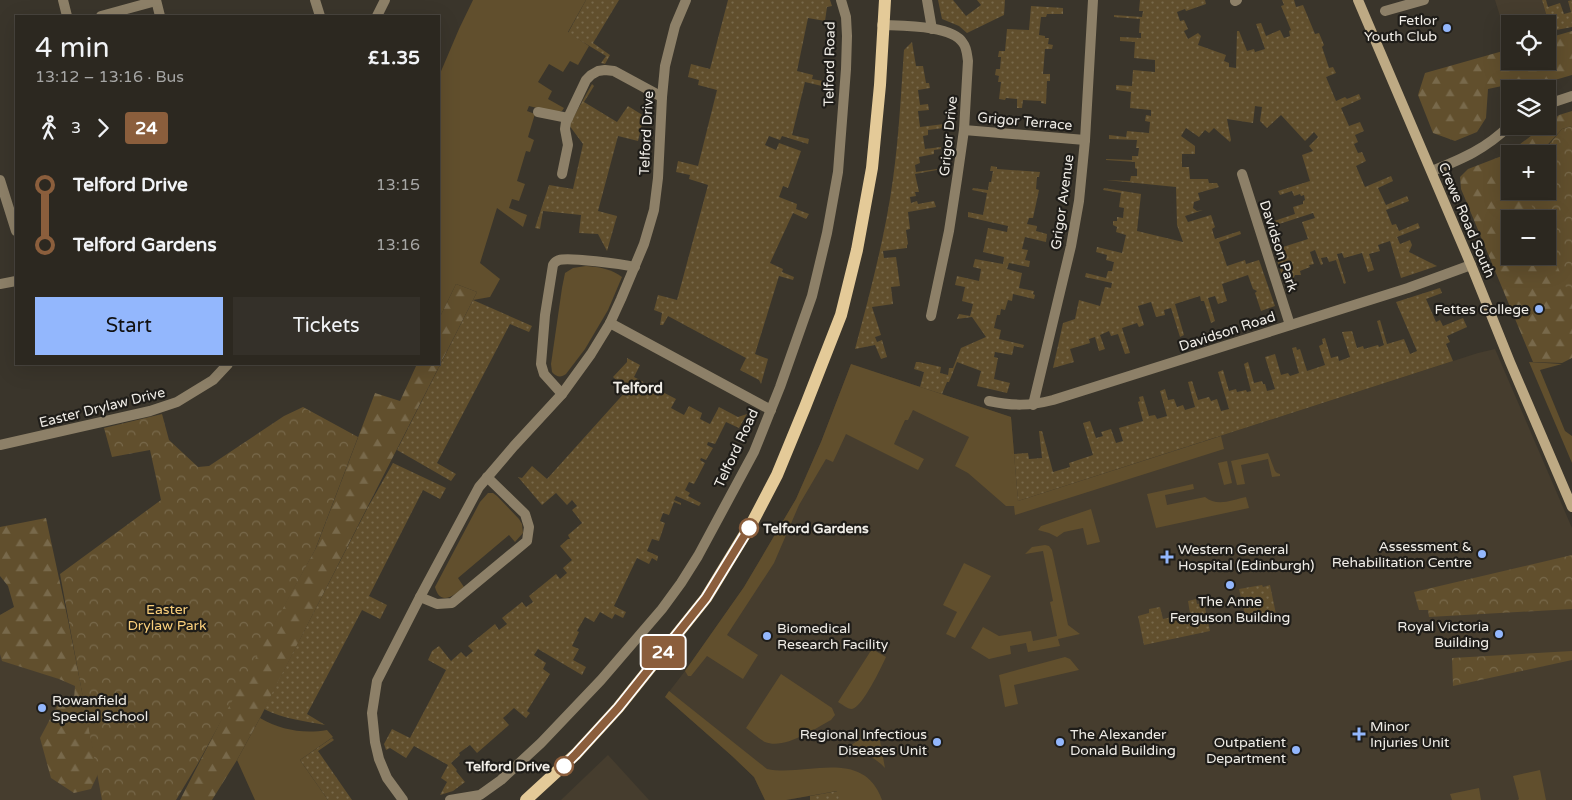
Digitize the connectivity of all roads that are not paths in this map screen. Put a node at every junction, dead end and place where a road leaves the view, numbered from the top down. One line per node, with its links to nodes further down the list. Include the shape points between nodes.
1 (63, 0): 13 (street)
2 (156, 0): 14 (street); 15 (street)
3 (315, 0): 16 (street)
4 (385, 0): 17 (street)
5 (686, 0): 21 (street, Telford Drive, via 666,55)
6 (842, 0): 44 (street, Telford Road, via 847,36 835,192 812,296)
7 (884, 0): 18 (main road)
8 (927, 0): 19 (street)
9 (1093, 0): 27 (street, Grigor Avenue)
10 (1358, 0): 28 (street, Crewe Road South)
11 (1424, 0): 12 (street)
12 (1385, 11)
13 (67, 15)
14 (104, 15)
15 (160, 15)
16 (320, 15)
17 (378, 15)
18 (882, 25): 19 (street, Grigor Drive); 51 (main road, via 872,168 858,250 841,315 777,475 706,598 618,708 576,754)
19 (932, 29): 25 (street, Grigor Drive, via 952,33 967,51)
20 (1572, 96): 22 (street)
21 (662, 97): 24 (street, via 614,71 598,71 586,80); 34 (street, Telford Drive, via 656,196)
22 (1556, 101)
23 (538, 112): 24 (street)
24 (568, 118): 29 (street, via 565,129 568,145)
25 (964, 130): 27 (street, Grigor Terrace); 37 (street, Grigor Drive, via 949,231)
26 (1501, 133): 28 (street, via 1475,152)
27 (1085, 140): 43 (street, Grigor Avenue, via 1073,238)
28 (1432, 171): 33 (street, Crewe Road South)
29 (562, 174)
30 (1242, 174): 39 (street, Davidson Park)
31 (0, 180): 32 (street)
32 (15, 229)
33 (1472, 265): 39 (street, Davidson Road); 47 (street, Crewe Road South)
34 (635, 267): 38 (street, Telford Drive); 41 (street, via 578,260 560,260 553,265 541,364 544,374)
35 (15, 281): 36 (street)
36 (0, 284)
37 (931, 316)
38 (610, 323): 41 (street, Telford Drive); 44 (street)
39 (1290, 325): 43 (street, Davidson Road)
40 (227, 365): 45 (street, Easter Drylaw Drive, via 213,380 177,402)
41 (562, 394): 46 (street, Telford Drive)
42 (989, 401): 43 (street, Davidson Road)
43 (1033, 405)
44 (771, 410): 50 (street, Telford Road, via 754,452 698,556 662,609 595,686 502,780 480,795)
45 (0, 445)
46 (486, 477): 48 (street, Telford Drive); 48 (street, via 525,514 529,527 527,541 452,604 437,604)
47 (1572, 507)
48 (420, 597): 49 (street, Telford Drive, via 377,681 373,706 373,734 379,759 387,778)
49 (403, 800)
50 (450, 800)
51 (526, 800)

